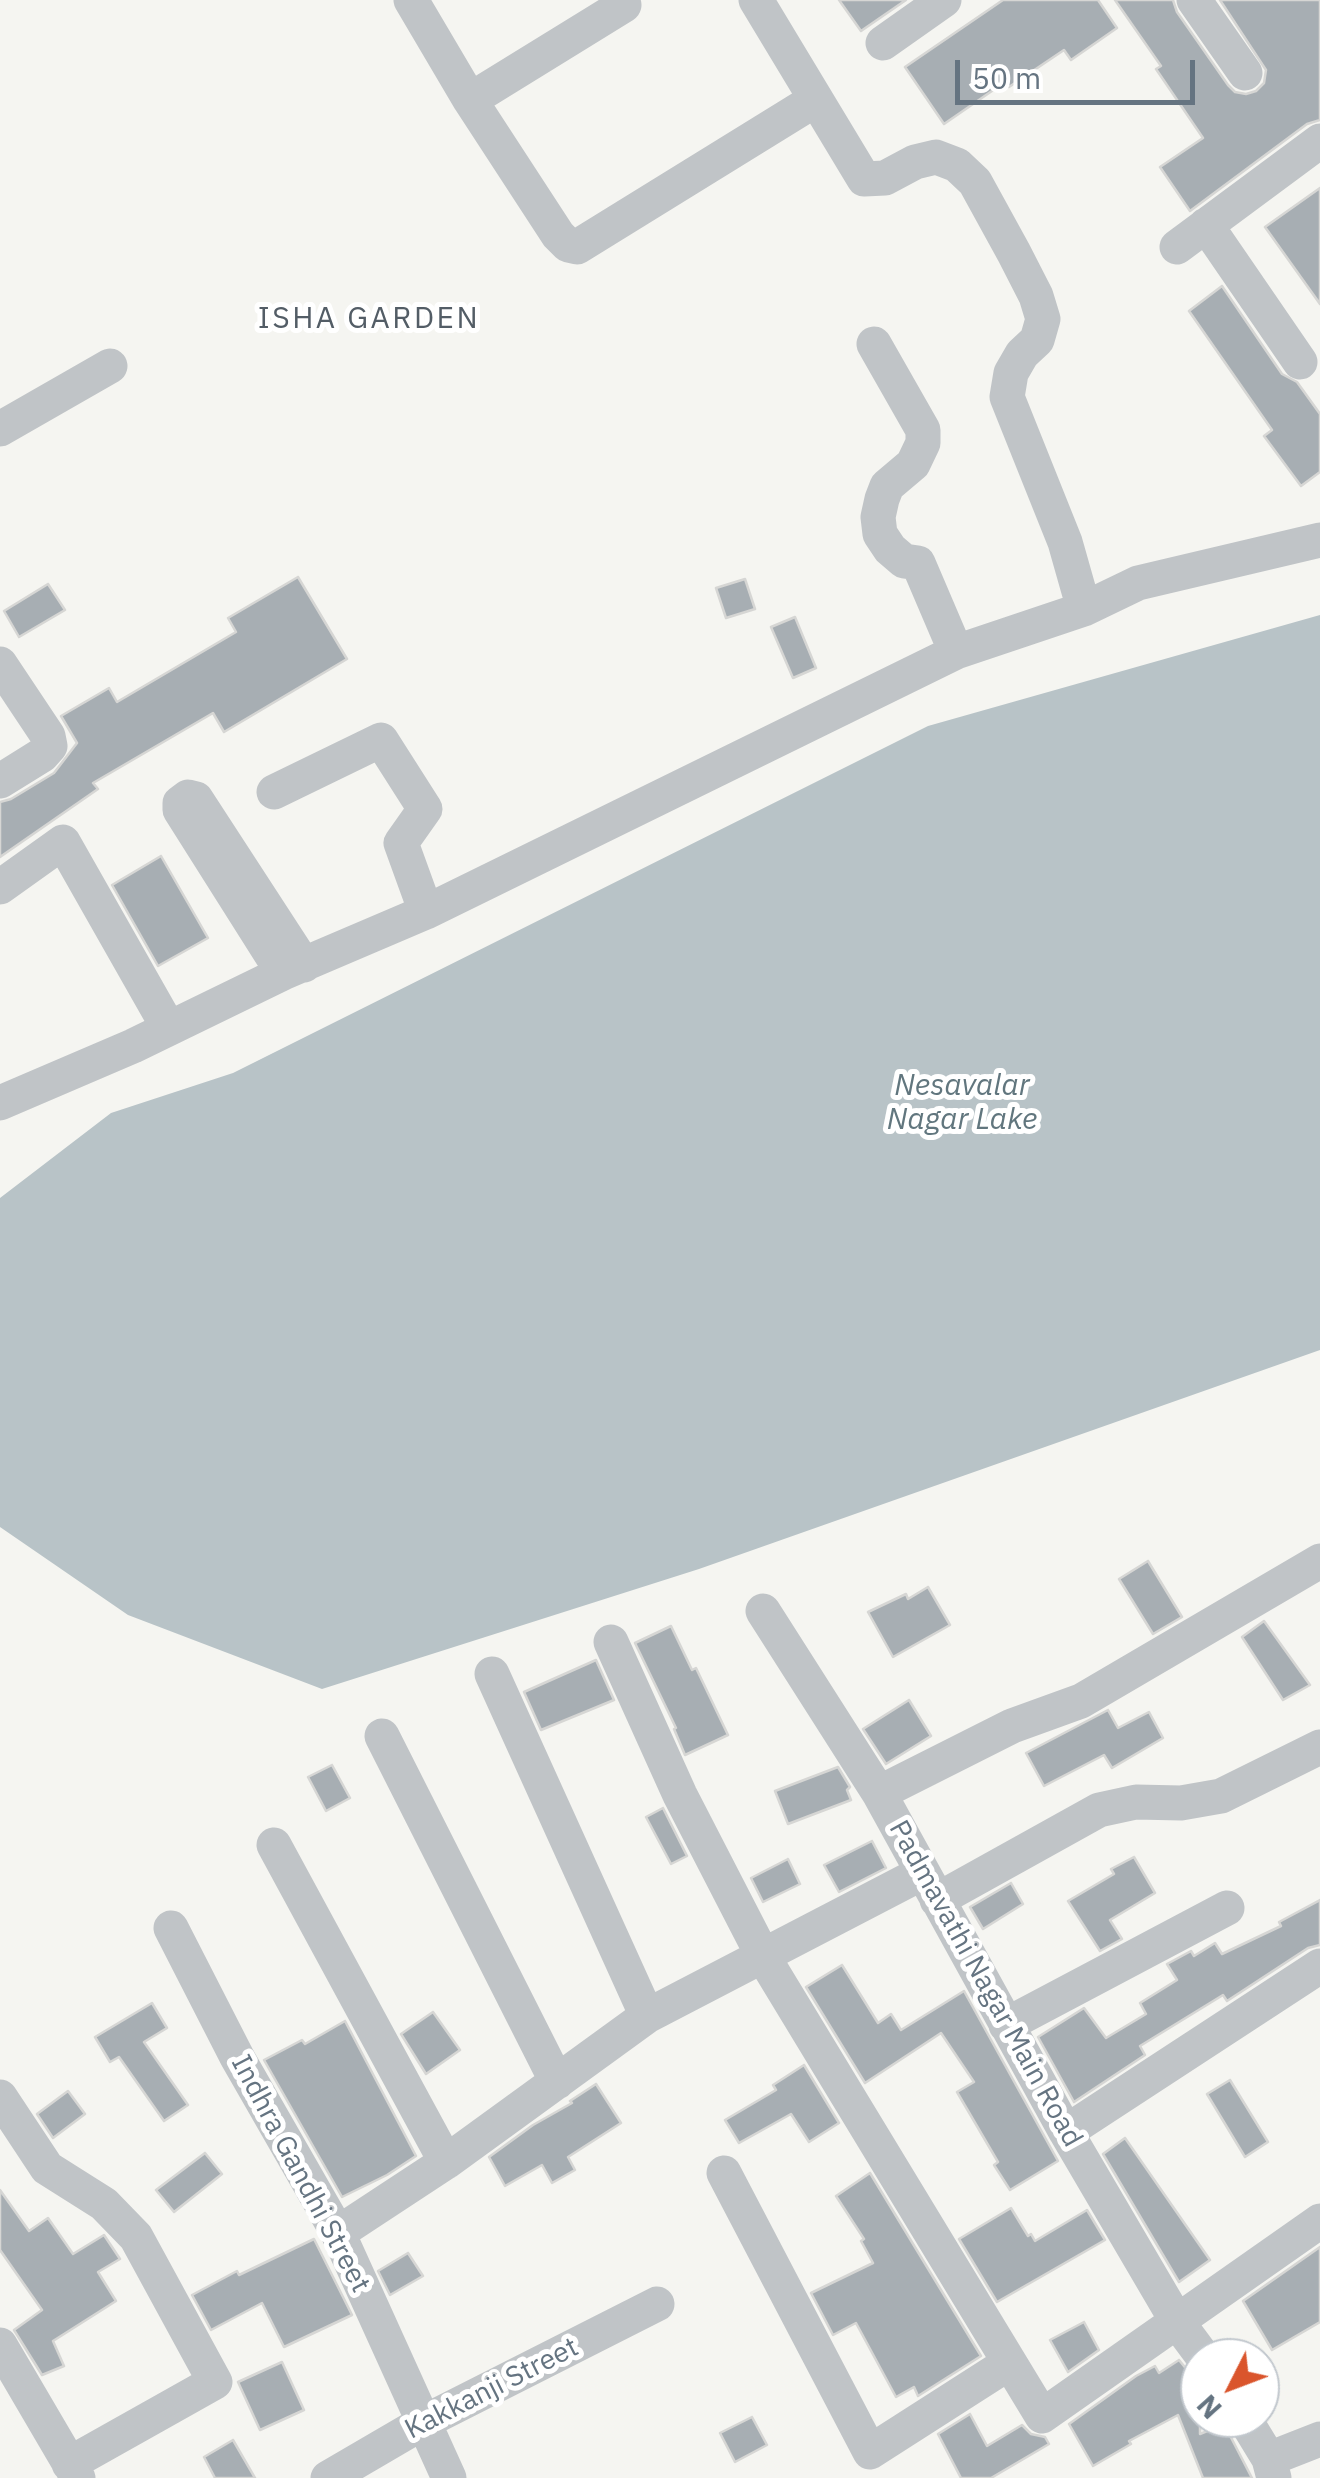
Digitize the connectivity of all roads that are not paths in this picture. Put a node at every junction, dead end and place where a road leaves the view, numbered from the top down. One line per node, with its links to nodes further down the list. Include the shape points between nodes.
1 (411, 0): 8 (street)
2 (756, 0): 9 (street)
3 (944, 0): 6 (street)
4 (1194, 0): 7 (street)
5 (629, 2): 8 (street)
6 (883, 43)
7 (1245, 73)
8 (470, 100): 9 (street, via 558,236 578,247)
9 (815, 100): 18 (street, via 864,178 885,178 936,157 956,166 974,182 1014,254 1043,319 1037,340 1011,373 1007,396)
10 (1320, 141): 11 (street)
11 (1206, 225): 12 (street); 14 (street)
12 (1177, 247)
13 (874, 344): 19 (street, via 924,430 913,464 887,486 880,534 904,561 918,563)
14 (1300, 362)
15 (110, 366): 16 (street)
16 (0, 429)
17 (1320, 540): 18 (street, via 1138,583)
18 (1084, 609): 19 (street)
19 (956, 652): 24 (street)
20 (0, 664): 21 (street, via 50,746)
21 (0, 781)
22 (274, 792): 24 (street, via 381,740 425,809 400,842)
23 (0, 887): 25 (street, via 64,842)
24 (426, 912): 25 (street)
25 (168, 1027): 26 (street)
26 (0, 1103)
27 (1320, 1561): 33 (street, via 1081,1701 1012,1726)
28 (763, 1611): 33 (street, Padmavathi Nagar Main Road)
29 (611, 1642): 38 (street, via 680,1796)
30 (492, 1674): 40 (street)
31 (382, 1736): 42 (street)
32 (1320, 1747): 35 (street, via 1221,1796 1099,1810)
33 (880, 1793): 35 (street, Padmavathi Nagar Main Road)
34 (274, 1845): 45 (street)
35 (930, 1887): 38 (street); 41 (street, Padmavathi Nagar Main Road)
36 (1227, 1908): 41 (street)
37 (170, 1928): 48 (street, Indhra Gandhi Street)
38 (764, 1958): 40 (street); 53 (street)
39 (1320, 1966): 44 (street)
40 (648, 2016): 42 (street)
41 (1006, 2025): 44 (street, Padmavathi Nagar Main Road)
42 (557, 2082): 45 (street)
43 (0, 2097): 58 (street, via 47,2168 104,2204 136,2237 215,2382)
44 (1066, 2132): 50 (street, Padmavathi Nagar Main Road)
45 (446, 2162): 48 (street)
46 (724, 2172): 53 (street, via 870,2452)
47 (1320, 2221): 50 (street)
48 (338, 2233): 54 (street, Indhra Gandhi Street)
49 (657, 2304): 54 (street, Kakkanji Street)
50 (1178, 2323): 51 (street, Padmavathi Nagar Main Road); 53 (street, via 1042,2416)
51 (1189, 2338)
52 (0, 2345): 58 (street)
53 (1008, 2363)
54 (424, 2422): 59 (street, Kakkanji Street); 60 (street, Indhra Gandhi Street)
55 (1255, 2438): 57 (street)
56 (1320, 2439): 57 (street)
57 (1272, 2468)
58 (74, 2471)
59 (328, 2478)
60 (449, 2478)

